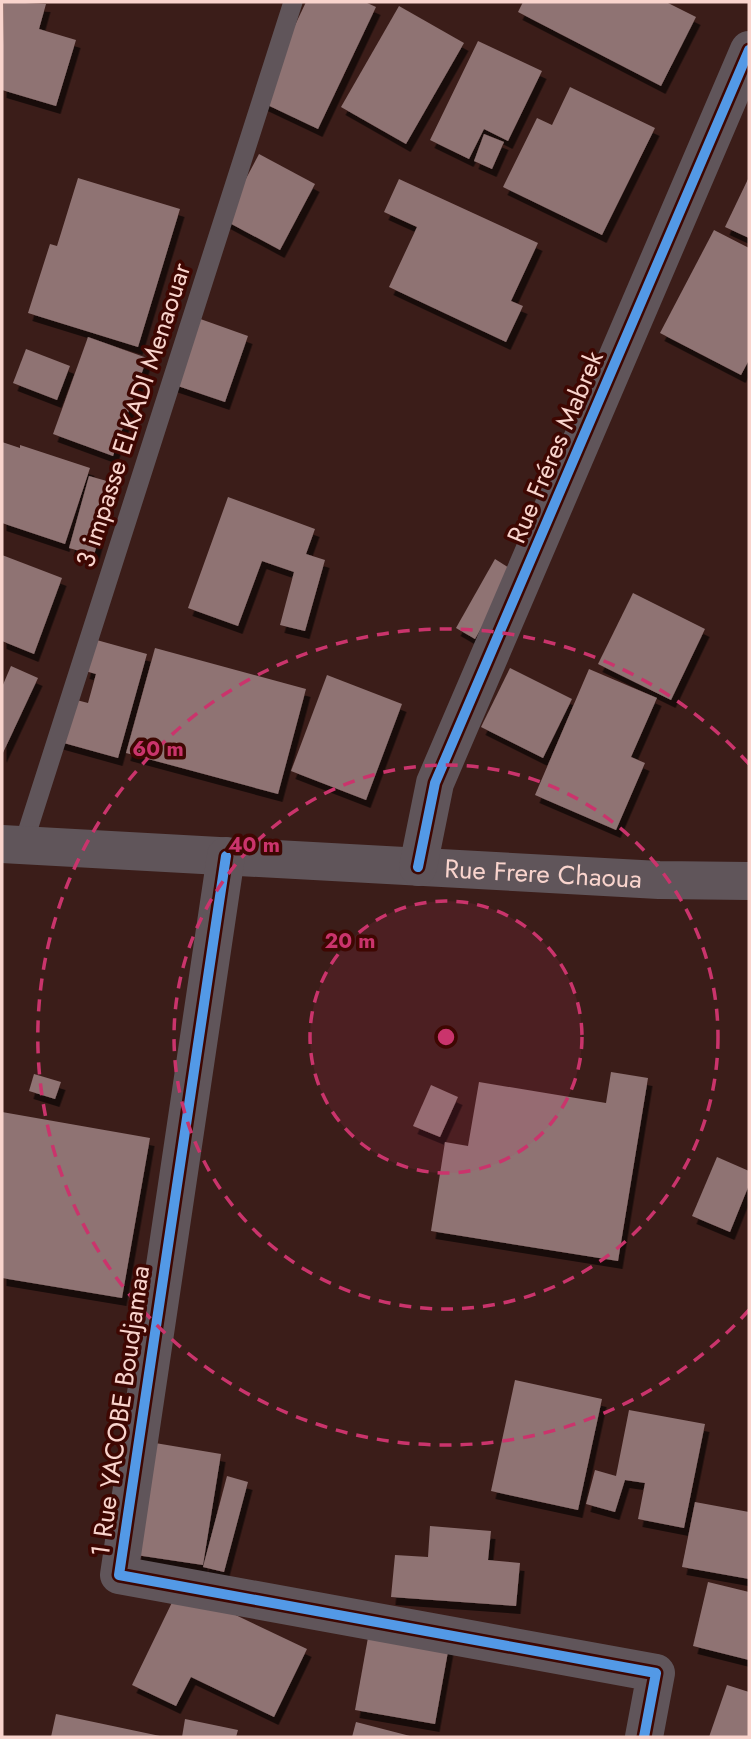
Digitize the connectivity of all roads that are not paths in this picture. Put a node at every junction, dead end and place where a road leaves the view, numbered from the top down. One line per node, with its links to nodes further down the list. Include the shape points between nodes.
1 (293, 2): 3 (lane, 3 impasse ELKADI Menaouar)
2 (749, 50): 5 (street, Rue Fréres Mabrek, via 435,783)
3 (12, 844): 4 (street, Rue Frere Chaoua)
4 (226, 856): 5 (street, Rue Frere Chaoua); 7 (street, 1 Rue YACOBE Boudjamaa, via 119,1575 656,1673)
5 (418, 867): 6 (street, Rue Frere Chaoua)
6 (749, 881)
7 (644, 1737)

